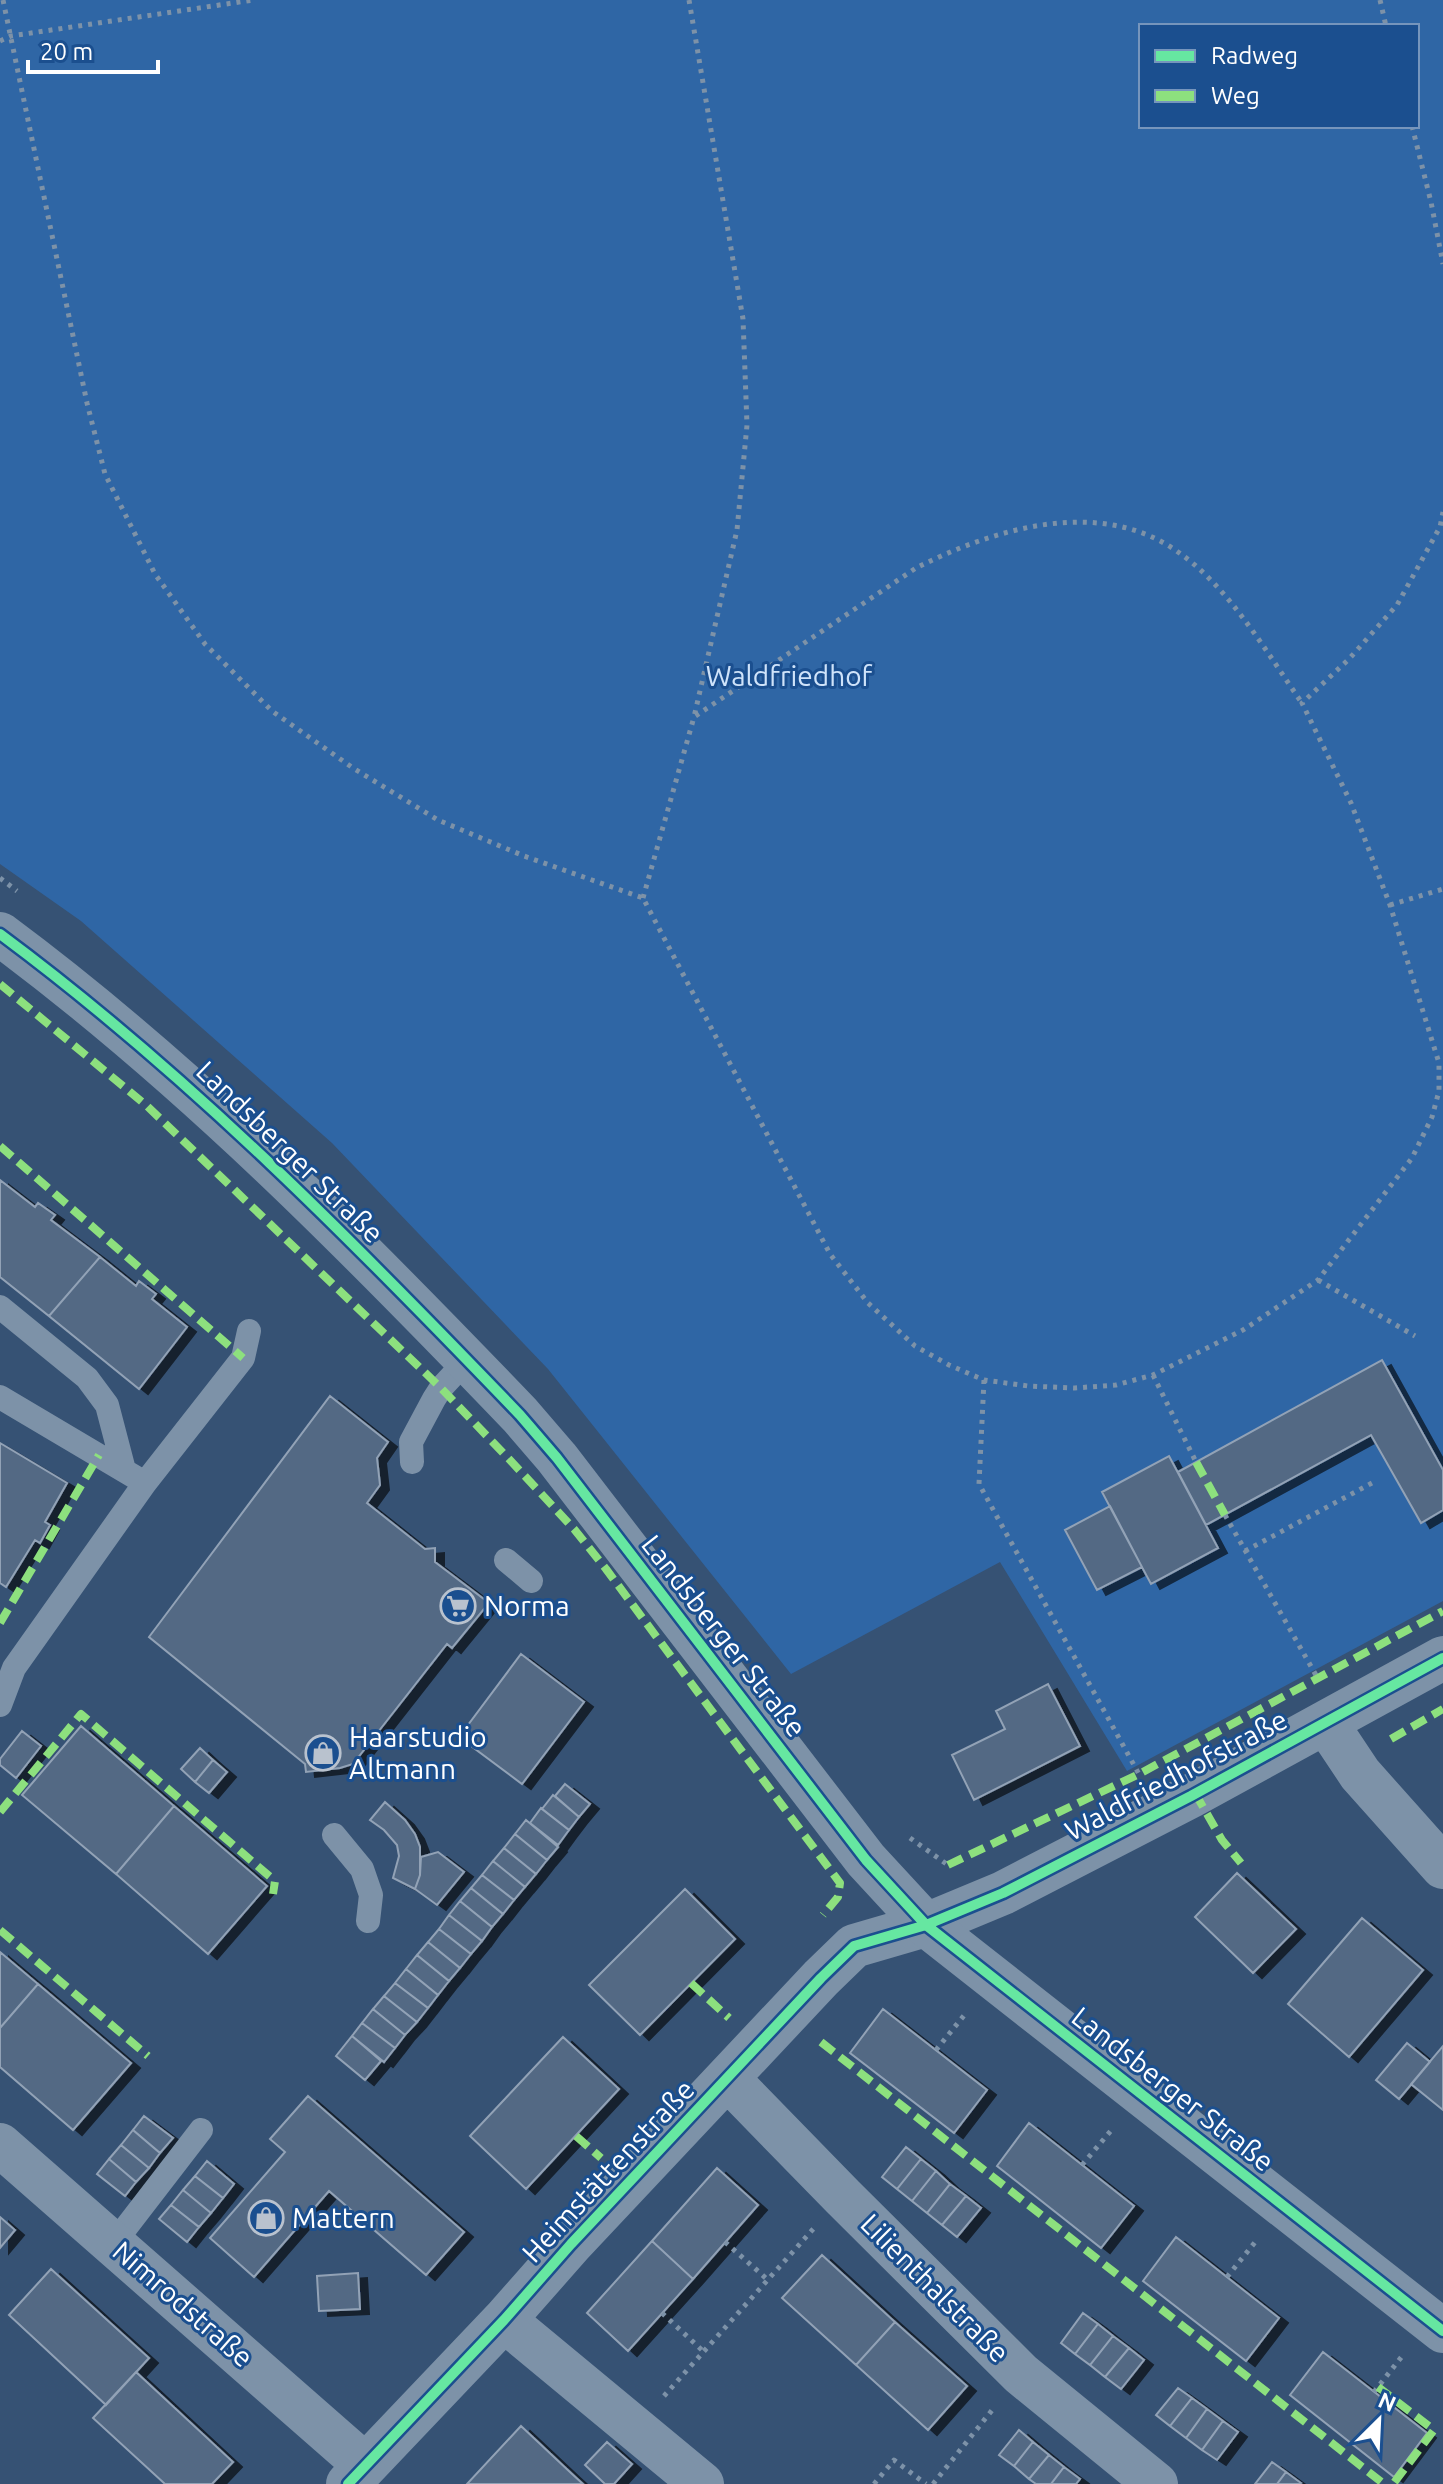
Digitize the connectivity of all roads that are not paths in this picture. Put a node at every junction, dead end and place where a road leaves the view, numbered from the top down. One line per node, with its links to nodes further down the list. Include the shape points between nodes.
1 (0, 934): 4 (street, Landsberger Straße, via 164,1065 280,1171)
2 (0, 1307): 7 (lane, via 87,1378 107,1405)
3 (249, 1331): 7 (lane, via 243,1358)
4 (467, 1360): 6 (lane, via 434,1399 411,1442); 16 (street, Landsberger Straße, via 557,1458 866,1860)
5 (0, 1397): 7 (lane)
6 (412, 1462)
7 (134, 1476): 11 (lane, via 14,1668)
8 (506, 1560): 9 (lane)
9 (531, 1581)
10 (1443, 1658): 12 (street, Waldfriedhofstraße)
11 (0, 1705)
12 (1333, 1719): 14 (street, via 1360,1774); 16 (street, Waldfriedhofstraße, via 993,1898)
13 (334, 1835): 15 (lane, via 362,1869 371,1895)
14 (1443, 1867)
15 (368, 1921)
16 (926, 1925): 17 (street, Heimstättenstraße, via 854,1946); 22 (street, Landsberger Straße)
17 (727, 2078): 21 (street, Heimstättenstraße); 25 (street, Lilienthalstraße, via 1021,2374)
18 (201, 2130): 20 (lane)
19 (0, 2145): 20 (street, Nimrodstraße)
20 (114, 2243): 23 (street, Nimrodstraße)
21 (504, 2320): 23 (street, Heimstättenstraße); 24 (street)
22 (1443, 2331)
23 (357, 2474)
24 (702, 2484)
25 (1156, 2484)

